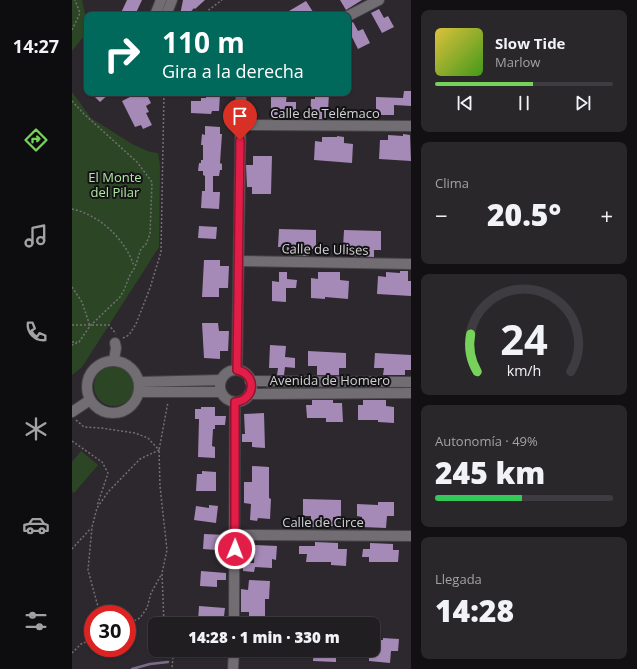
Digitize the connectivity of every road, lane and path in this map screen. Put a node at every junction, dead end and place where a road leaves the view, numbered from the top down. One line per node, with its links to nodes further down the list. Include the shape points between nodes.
1 (75, 0): 10 (path, via 80,13)
2 (161, 0): 6 (street)
3 (172, 0): 7 (street)
4 (222, 0): 8 (path)
5 (379, 0): 9 (street)
6 (156, 12)
7 (167, 12)
8 (206, 12)
9 (351, 14)
10 (72, 30)
11 (164, 96): 23 (path, via 161,252 136,324 129,335)
12 (241, 96): 14 (street)
13 (72, 102): 19 (path, via 137,162 152,182 150,234)
14 (240, 125): 15 (street, Calle de Telémaco); 17 (street)
15 (411, 126)
16 (72, 209): 19 (path, via 94,217 108,227 132,258)
17 (239, 261): 18 (street, Calle de Ulises); 28 (street)
18 (411, 264)
19 (135, 267): 22 (path, via 120,297)
20 (72, 287): 22 (path, via 82,302)
21 (72, 325): 22 (path)
22 (90, 326): 23 (path, via 109,325); 25 (path)
23 (117, 339): 27 (street)
24 (72, 342): 25 (path)
25 (79, 342): 26 (path)
26 (72, 345)
27 (114, 360): 32 (street, via 122,362 136,373); 37 (street, via 106,361 93,370 87,385)
28 (237, 370): 29 (street, via 227,373); 30 (street, via 245,374)
29 (221, 380): 32 (street); 33 (street)
30 (250, 381): 31 (street, Avenida de Homero); 35 (street)
31 (411, 382)
32 (139, 387): 33 (street); 37 (street, via 132,406 118,413 102,411)
33 (221, 392): 38 (street, via 227,399)
34 (411, 393): 35 (street, Avenida de Homero)
35 (249, 394): 38 (street, via 243,400)
36 (169, 397): 41 (path)
37 (90, 400): 39 (street)
38 (235, 402): 44 (street)
39 (73, 415): 41 (path, via 84,427 135,433 148,438)
40 (72, 441): 42 (path, via 102,462 108,473)
41 (159, 450): 42 (path, via 140,460 108,492); 47 (path, via 167,550)
42 (97, 508): 43 (path)
43 (92, 527): 46 (path); 48 (path, via 88,570)
44 (235, 534): 45 (street, Calle de Circe); 50 (street)
45 (411, 536)
46 (72, 548)
47 (162, 573): 49 (path); 51 (path, via 151,593 147,608)
48 (98, 605)
49 (164, 617)
50 (234, 617)
51 (136, 620)
52 (84, 643): 53 (path)
53 (72, 653)
54 (173, 657): 56 (path)
55 (234, 657): 57 (street)
56 (172, 669)
57 (233, 669)

